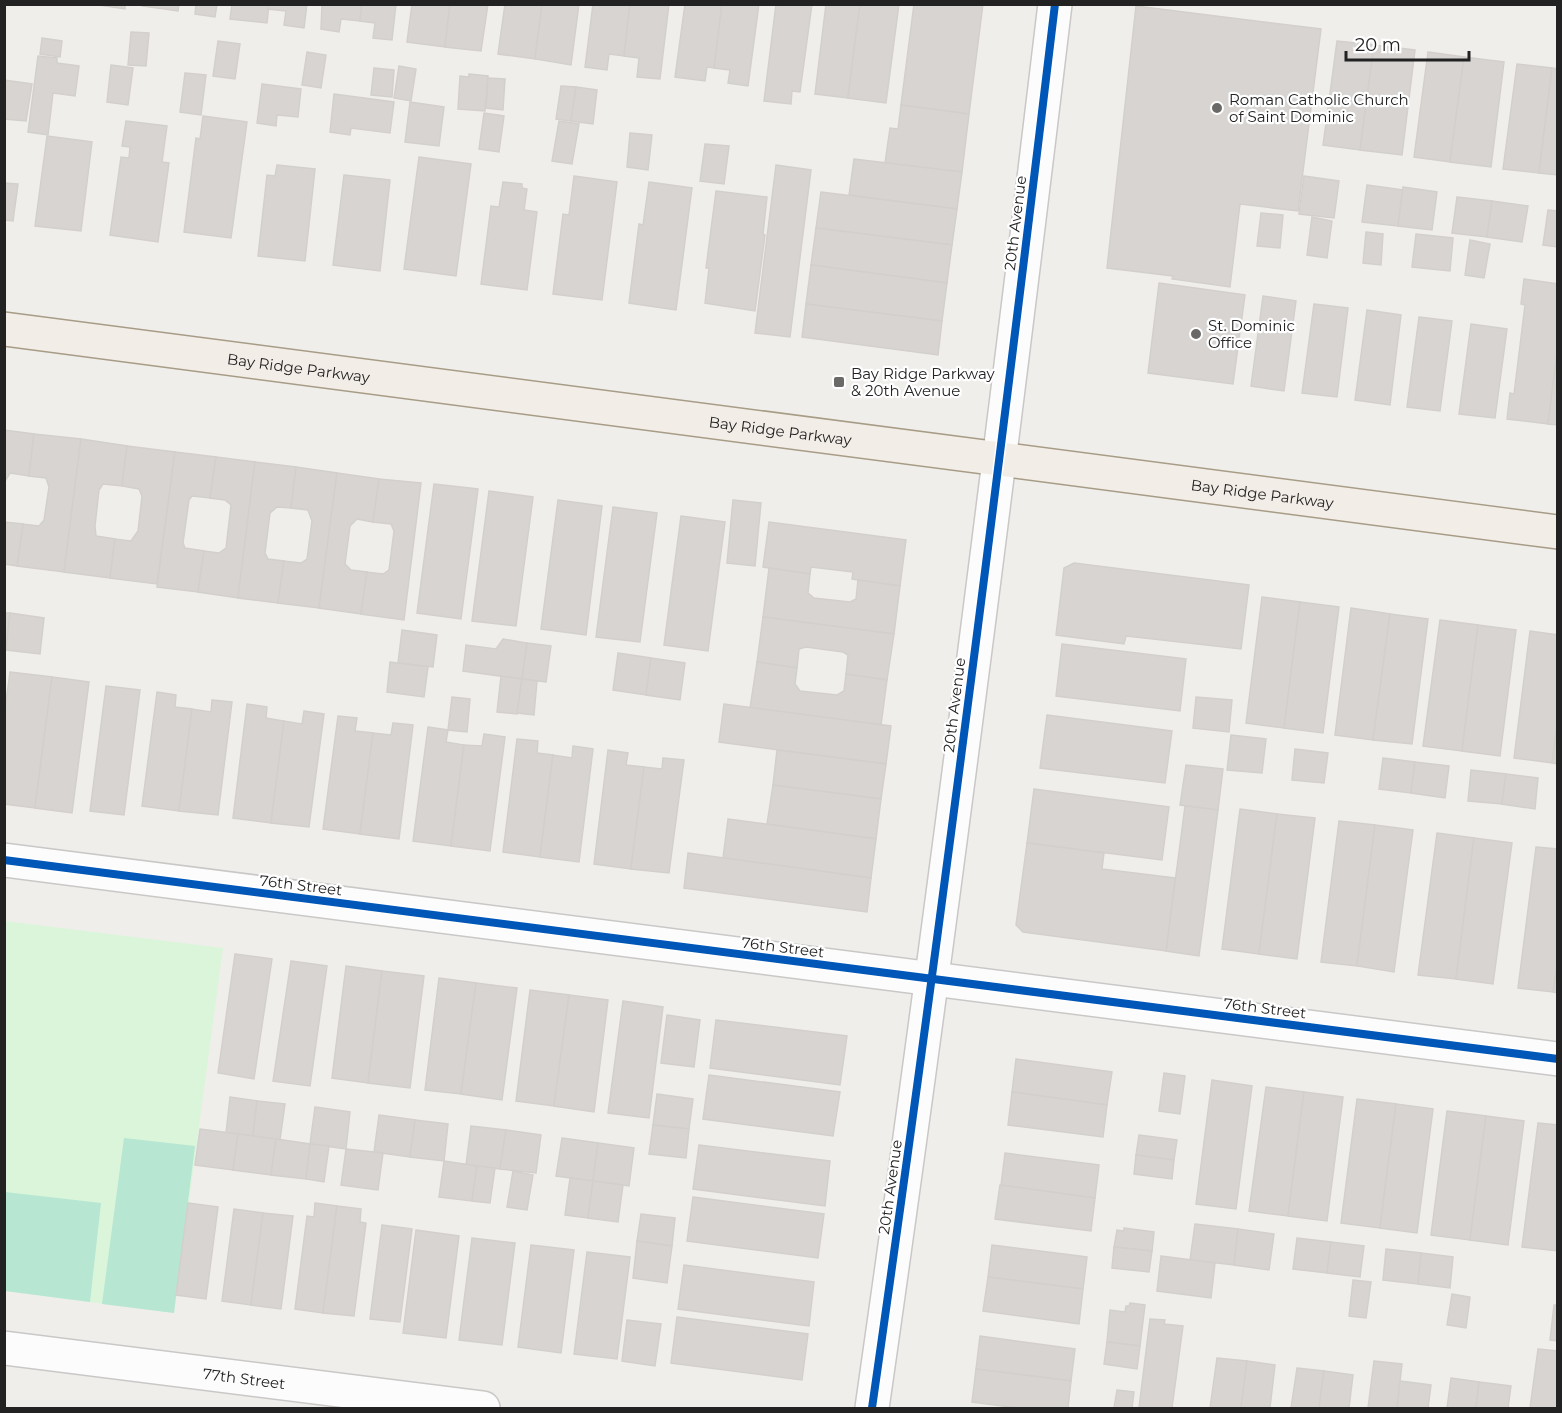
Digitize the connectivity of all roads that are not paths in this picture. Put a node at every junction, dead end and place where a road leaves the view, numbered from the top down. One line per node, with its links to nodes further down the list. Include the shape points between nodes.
1 (1055, 4): 3 (street, 20th Avenue)
2 (4, 329): 3 (main road, Bay Ridge Parkway)
3 (1000, 459): 4 (main road, Bay Ridge Parkway); 6 (street, 20th Avenue)
4 (1557, 532)
5 (4, 860): 6 (street, 76th Street)
6 (933, 980): 7 (street, 76th Street); 10 (street, 20th Avenue)
7 (1557, 1059)
8 (4, 1348): 9 (street, 77th Street)
9 (483, 1408)
10 (872, 1408)

